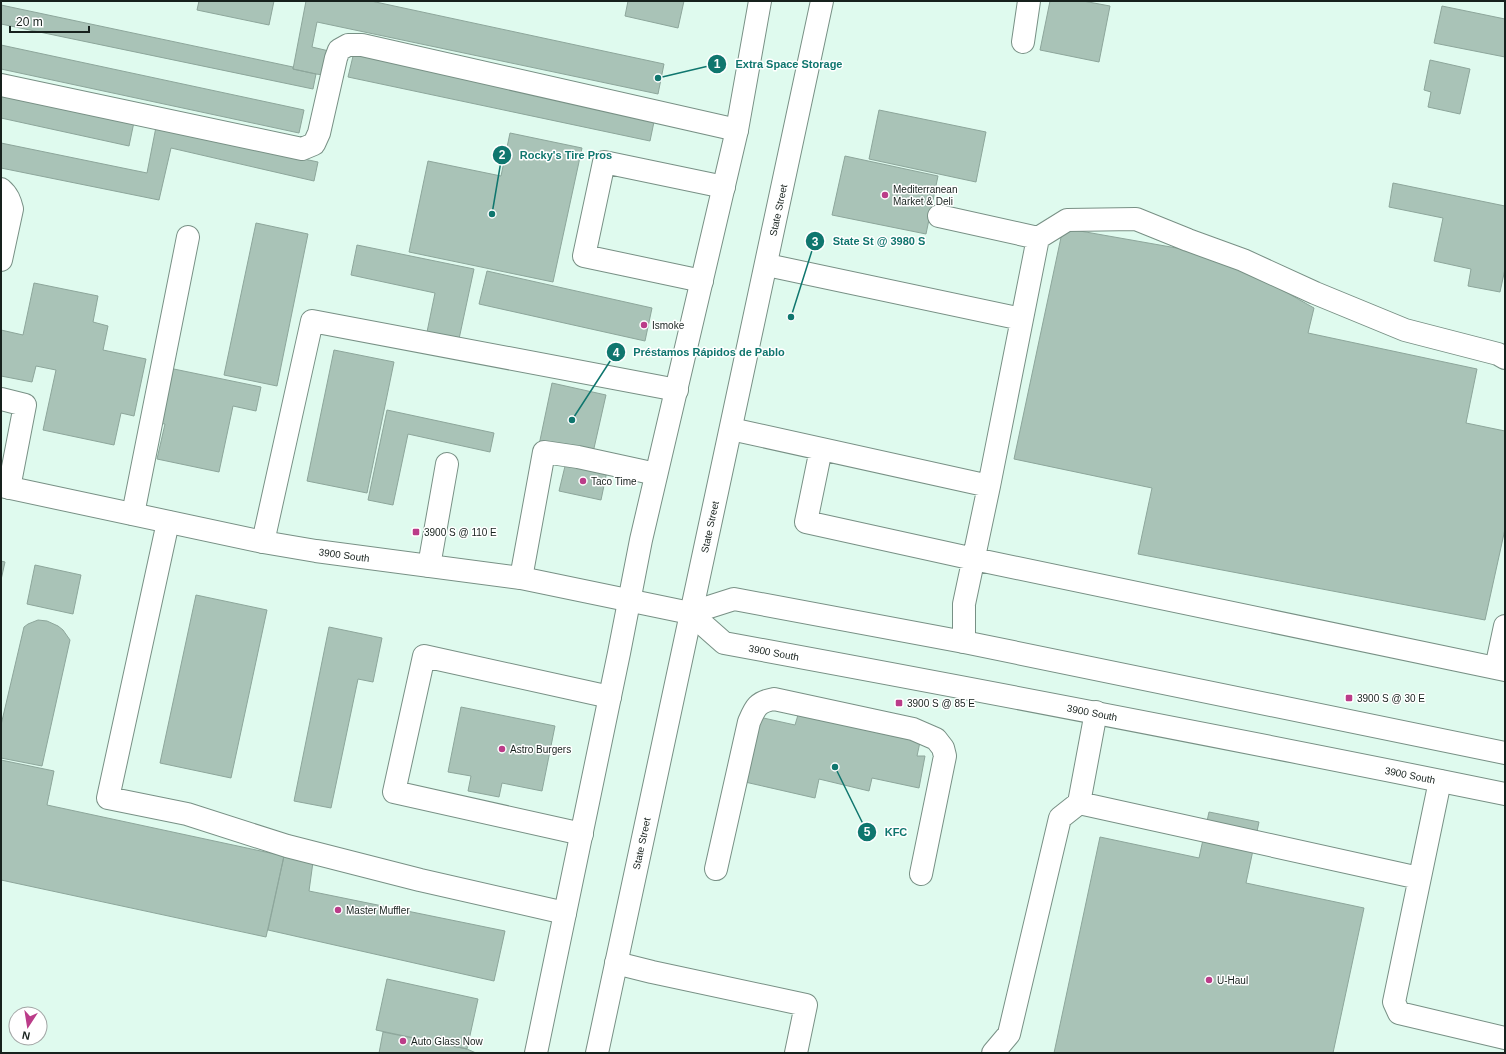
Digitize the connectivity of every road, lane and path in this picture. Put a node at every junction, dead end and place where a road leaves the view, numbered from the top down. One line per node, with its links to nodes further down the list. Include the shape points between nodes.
1 (760, 1): 6 (main road)
2 (822, 1): 13 (main road, State Street)
3 (1029, 1): 4 (main road)
4 (1023, 42)
5 (1, 85): 6 (main road, via 302,149 314,144 319,133 339,50 348,45 362,45)
6 (737, 130): 7 (main road)
7 (724, 187): 14 (main road); 14 (main road, via 604,162 584,256)
8 (1, 189): 12 (main road, via 10,201 12,210)
9 (938, 216): 11 (main road)
10 (188, 237): 25 (main road)
11 (1038, 238): 15 (main road); 16 (main road, via 1067,220 1136,219 1243,260 1405,330)
12 (1, 260)
13 (767, 265): 15 (main road); 19 (main road, State Street)
14 (702, 281): 17 (main road)
15 (1022, 319): 23 (main road)
16 (1505, 358)
17 (677, 390): 22 (main road); 27 (main road, via 312,321)
18 (1, 399): 24 (main road, via 25,405)
19 (731, 429): 20 (main road); 32 (main road, State Street)
20 (821, 449): 23 (main road); 28 (main road, via 806,522)
21 (447, 464): 29 (main road)
22 (656, 474): 30 (main road, via 544,452); 31 (main road)
23 (990, 486): 28 (main road)
24 (5, 487): 25 (main road, 3900 South)
25 (133, 514): 26 (main road, 3900 South)
26 (168, 522): 27 (main road, 3900 South); 46 (main road, via 108,798 187,814 287,846)
27 (263, 542): 29 (main road, 3900 South)
28 (974, 560): 34 (main road, via 964,604); 35 (main road)
29 (429, 566): 30 (main road, 3900 South)
30 (521, 578): 31 (main road, 3900 South)
31 (628, 600): 32 (main road, 3900 South); 36 (main road)
32 (690, 613): 34 (main road, 3900 South, via 734,599); 37 (main road, 3900 South, via 724,643); 47 (main road, State Street)
33 (1505, 626): 35 (main road)
34 (964, 642): 38 (main road, 3900 South)
35 (1501, 669)
36 (610, 697): 42 (main road); 42 (main road, via 424,656 394,792)
37 (1096, 712): 39 (main road, 3900 South); 41 (main road)
38 (1505, 753)
39 (1440, 781): 40 (main road, 3900 South); 45 (main road)
40 (1505, 794)
41 (1079, 802): 45 (main road); 52 (main road, via 1060,818 1009,1034)
42 (582, 834): 46 (main road)
43 (716, 869): 44 (main road, via 749,722 757,705 774,699 913,728 936,739 945,756)
44 (921, 874)
45 (1419, 878): 48 (main road, via 1394,1002 1399,1012)
46 (565, 913): 49 (main road)
47 (616, 963): 50 (main road, State Street); 51 (main road, via 806,1005)
48 (1505, 1038)
49 (536, 1053)
50 (597, 1053)
51 (796, 1053)
52 (993, 1053)

